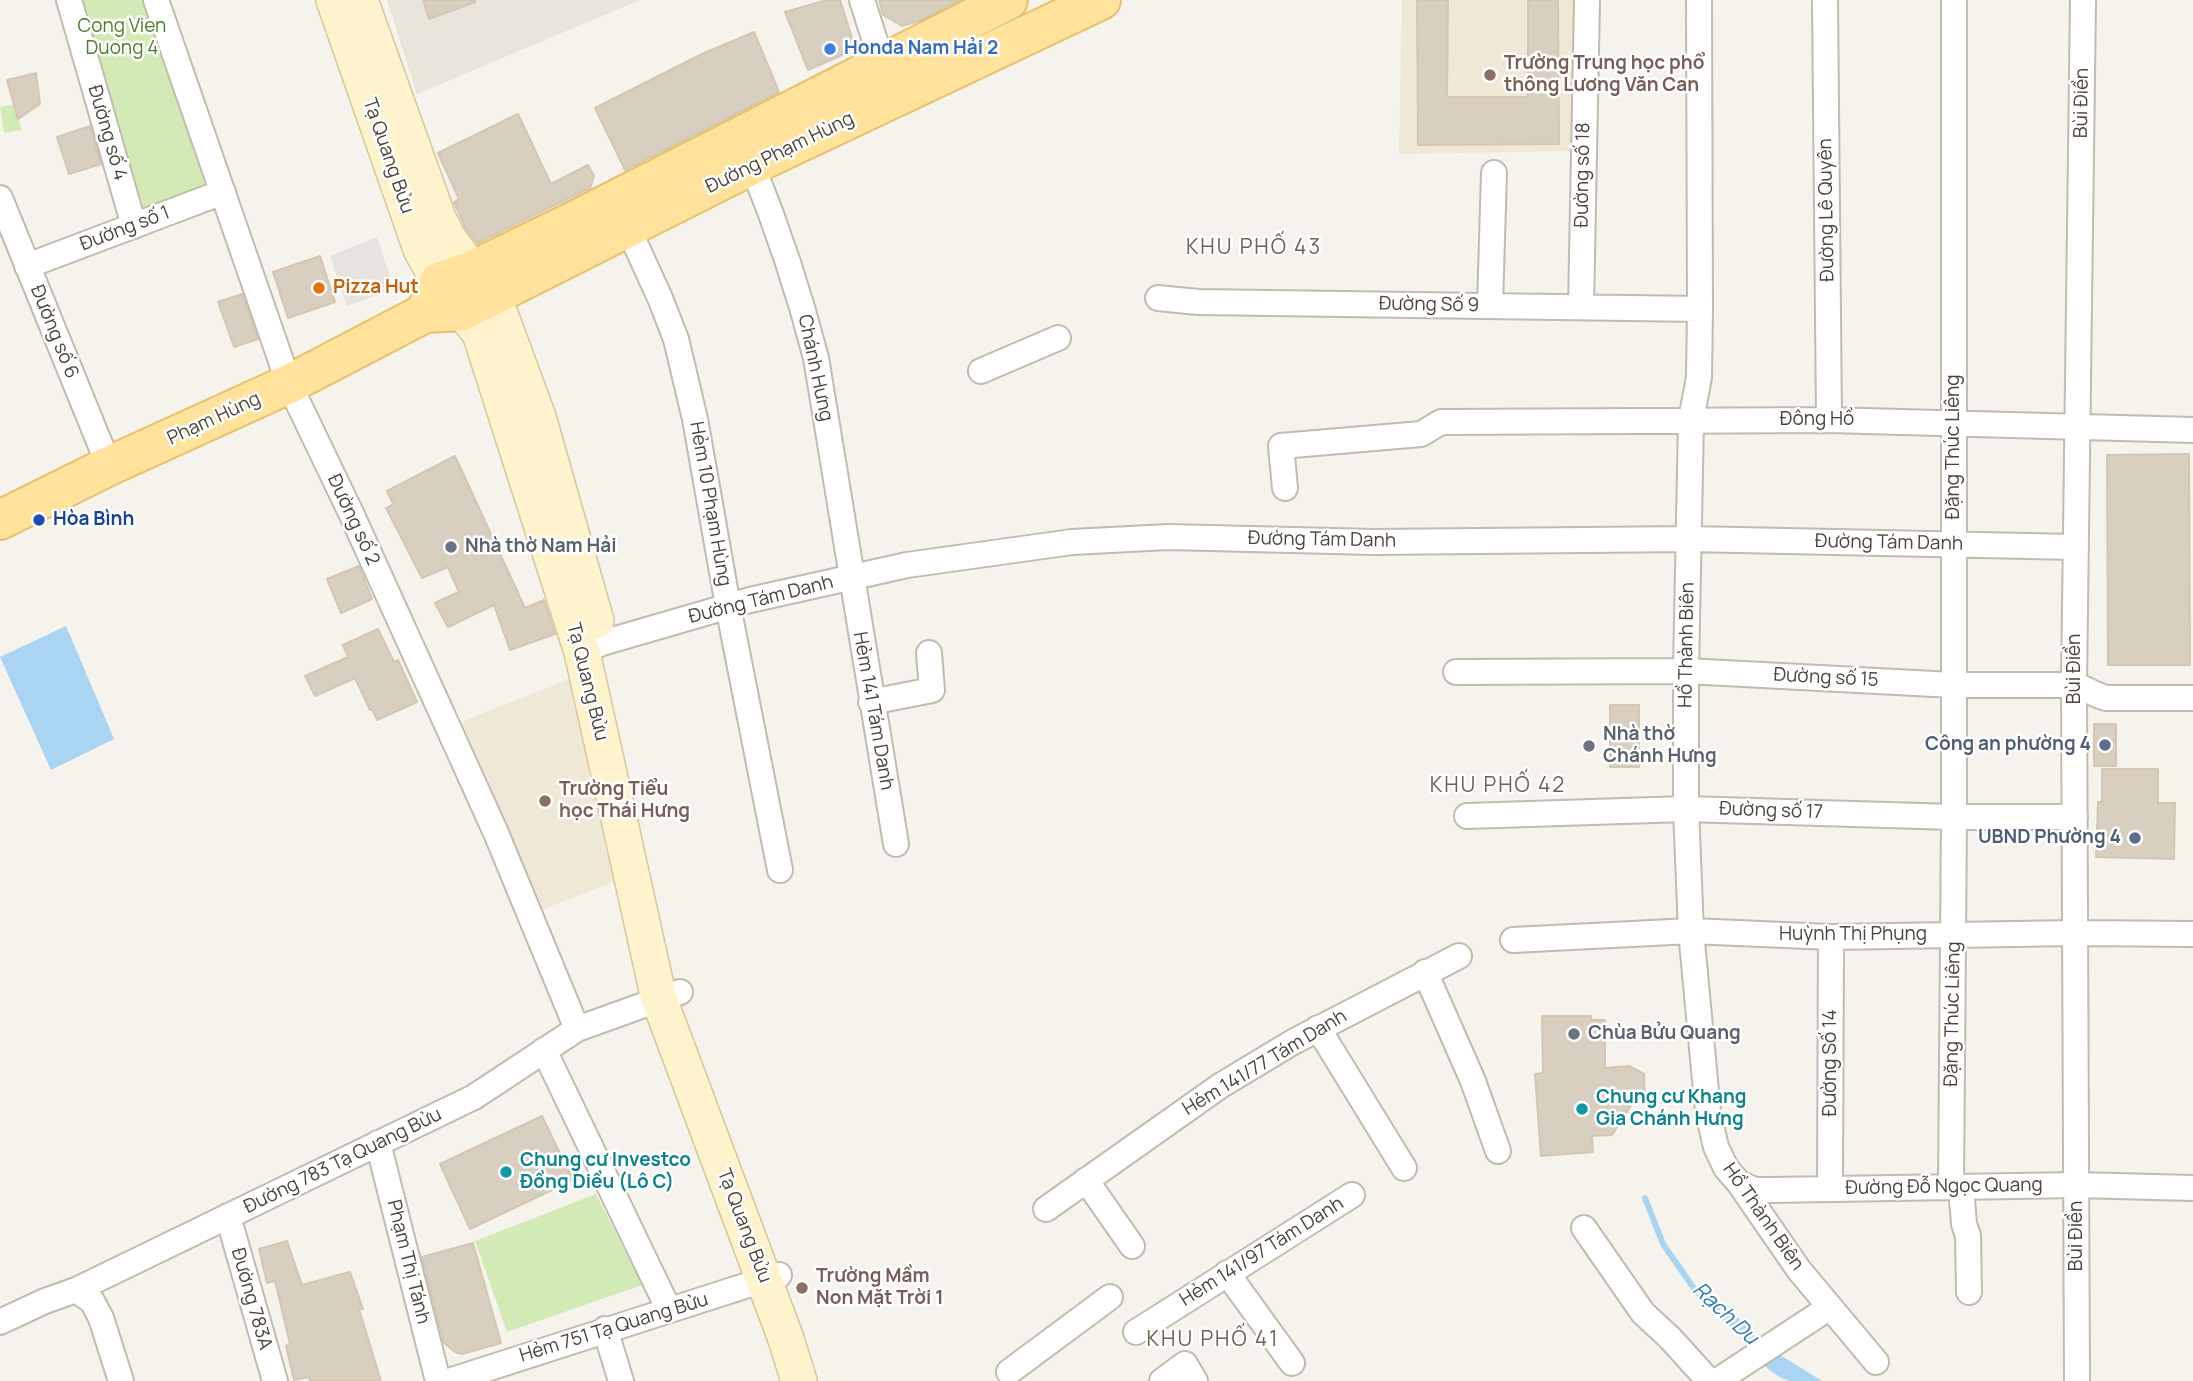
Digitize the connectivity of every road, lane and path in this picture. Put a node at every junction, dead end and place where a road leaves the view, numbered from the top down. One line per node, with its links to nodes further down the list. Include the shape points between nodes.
1 (69, 0): 18 (street, Đường số 4)
2 (156, 0): 16 (street, Đường số 2)
3 (334, 0): 21 (main road, Tạ Quang Bửu, via 412,226)
4 (360, 0): 21 (main road, Tạ Quang Bửu, via 433,208 448,238)
5 (862, 0): 13 (street)
6 (1007, 0): 13 (main road, Đường Phạm Hùng)
7 (1101, 0): 14 (main road, Đường Phạm Hùng)
8 (1587, 0): 24 (street, Đường số 18)
9 (1699, 0): 25 (street, Hồ Thành Biên)
10 (1825, 0): 30 (street, Đường Lê Quyên)
11 (1954, 0): 31 (street, Đặng Thúc Liêng)
12 (2083, 0): 32 (street, Bùi Điền)
13 (881, 63): 21 (main road, Đường Phạm Hùng)
14 (752, 166): 19 (main road, Đường Phạm Hùng); 40 (street, Chánh Hưng, via 777,227 816,358)
15 (1494, 173): 23 (street)
16 (223, 192): 18 (street, Đường số 1); 28 (street, Đường số 2)
17 (0, 198): 20 (street, Đường số 6)
18 (134, 226): 20 (street, Đường số 1)
19 (628, 228): 21 (main road, Đường Phạm Hùng); 41 (street, Hẻm 10 Phạm Hùng, via 676,340)
20 (27, 267): 34 (street, Đường số 6)
21 (458, 295): 28 (main road, Phạm Hùng); 42 (main road, Tạ Quang Bửu, via 538,417)
22 (1158, 298): 23 (street, Đường Số 9)
23 (1490, 306): 24 (street, Đường Số 9)
24 (1581, 307): 25 (street, Đường Số 9)
25 (1700, 309): 29 (street, Hồ Thành Biên, via 1699,377)
26 (1058, 338): 27 (street)
27 (981, 371)
28 (289, 384): 34 (main road, Phạm Hùng); 66 (street, Đường số 2, via 490,821)
29 (1692, 420): 30 (street, Đông Hồ); 35 (street, Đông Hồ, via 1440,422 1420,434 1281,446); 37 (street, Hồ Thành Biên)
30 (1829, 420): 31 (street, Đông Hồ)
31 (1954, 423): 32 (street, Đông Hồ); 38 (street, Đặng Thúc Liêng)
32 (2078, 427): 33 (street, Đông Hồ); 39 (street, Bùi Điền)
33 (2193, 430)
34 (109, 466): 36 (main road, Phạm Hùng)
35 (1285, 488)
36 (0, 520)
37 (1689, 539): 38 (street, Đường Tám Danh); 40 (street, Đường Tám Danh, via 1374,542 1168,537 1049,545); 44 (street, Hồ Thành Biên)
38 (1954, 545): 39 (street, Đường Tám Danh); 46 (street, Đặng Thúc Liêng)
39 (2076, 547): 47 (street, Bùi Điền)
40 (850, 578): 41 (street, Đường Tám Danh); 49 (street, Hẻm 141 Tám Danh)
41 (728, 606): 42 (street, Đường Tám Danh); 55 (street, Hẻm 10 Phạm Hùng)
42 (592, 648): 64 (main road, Tạ Quang Bửu)
43 (929, 653): 49 (street, via 932,690)
44 (1686, 671): 45 (street, Đường số 15); 46 (street, Đường số 15); 50 (street, Hồ Thành Biên)
45 (1456, 673)
46 (1953, 685): 47 (street, Đường số 15); 52 (street, Đặng Thúc Liêng)
47 (2074, 685): 48 (street, Đường số 15, via 2106,698); 53 (street, Bùi Điền)
48 (2193, 698)
49 (871, 702): 54 (street, Hẻm 141 Tám Danh)
50 (1686, 809): 51 (street, Đường số 17); 52 (street, Đường số 17); 56 (street, Hồ Thành Biên)
51 (1467, 816)
52 (1954, 817): 53 (street, Đường số 17); 59 (street, Đặng Thúc Liêng)
53 (2076, 817): 57 (street, Bùi Điền)
54 (896, 844)
55 (780, 870)
56 (1691, 931): 60 (street, Huỳnh Thị Phụng); 61 (street, Huỳnh Thị Phụng); 72 (street, Hồ Thành Biên, via 1712,1132 1726,1168)
57 (2074, 933): 58 (street, Huỳnh Thị Phụng); 59 (street, Huỳnh Thị Phụng); 73 (street, Bùi Điền)
58 (2193, 934)
59 (1953, 935): 60 (street, Huỳnh Thị Phụng); 74 (street, Đặng Thúc Liêng)
60 (1831, 937): 76 (street, Đường Số 14)
61 (1513, 940)
62 (1459, 956): 63 (street, Hẻm 141/77 Tám Danh)
63 (1426, 972): 65 (street, Hẻm 141/77 Tám Danh); 69 (street)
64 (669, 995): 66 (street, Đường 783 Tạ Quang Bửu); 83 (main road, Tạ Quang Bửu)
65 (1318, 1028): 70 (street); 71 (street, Hẻm 141/77 Tám Danh, via 1220,1086)
66 (577, 1029): 67 (street, Đường 783 Tạ Quang Bửu)
67 (544, 1050): 68 (street, Đường 783 Tạ Quang Bửu, via 474,1097); 88 (street)
68 (379, 1143): 79 (street, Đường 783 Tạ Quang Bửu); 97 (street, Phạm Thị Tánh)
69 (1499, 1151)
70 (1404, 1168)
71 (1086, 1180): 78 (street, Hẻm 141/77 Tám Danh); 81 (street)
72 (1739, 1183): 76 (street, Đường Đỗ Ngọc Quang, via 1755,1189); 87 (street, Hồ Thành Biên)
73 (2077, 1185): 74 (street, Đường Đỗ Ngọc Quang); 75 (street, Đường Đỗ Ngọc Quang); 106 (street, Bùi Điền)
74 (1956, 1187): 76 (street, Đường Đỗ Ngọc Quang); 85 (street, Đặng Thúc Liêng, via 1968,1237)
75 (2193, 1188)
76 (1830, 1189)
77 (1352, 1195): 82 (street, Hẻm 141/97 Tám Danh)
78 (1046, 1209)
79 (228, 1216): 84 (street, Đường 783 Tạ Quang Bửu); 96 (street, Đường 783A)
80 (1584, 1228): 104 (street, via 1643,1313)
81 (1132, 1246)
82 (1227, 1273): 91 (street, Hẻm 141/97 Tám Danh); 93 (street)
83 (773, 1278): 88 (street, Hẻm 751 Tạ Quang Bửu); 100 (main road, Tạ Quang Bửu); 101 (main road, Tạ Quang Bửu)
84 (76, 1290): 89 (street, Đường 783 Tạ Quang Bửu); 95 (street, via 92,1301 102,1318)
85 (1969, 1292)
86 (1110, 1297): 94 (street)
87 (1830, 1307): 92 (street, Hồ Thành Biên); 105 (street)
88 (669, 1310): 90 (street, Hẻm 751 Tạ Quang Bửu)
89 (0, 1322)
90 (605, 1329): 98 (street, Hẻm 751 Tạ Quang Bửu); 99 (street)
91 (1136, 1332)
92 (1876, 1362)
93 (1292, 1363)
94 (1009, 1372)
95 (121, 1381)
96 (275, 1381)
97 (438, 1381)
98 (449, 1381)
99 (621, 1381)
100 (799, 1381)
101 (818, 1381)
102 (1163, 1381): 103 (street, via 1185,1364)
103 (1195, 1381)
104 (1709, 1381)
105 (1717, 1381)
106 (2077, 1381)

